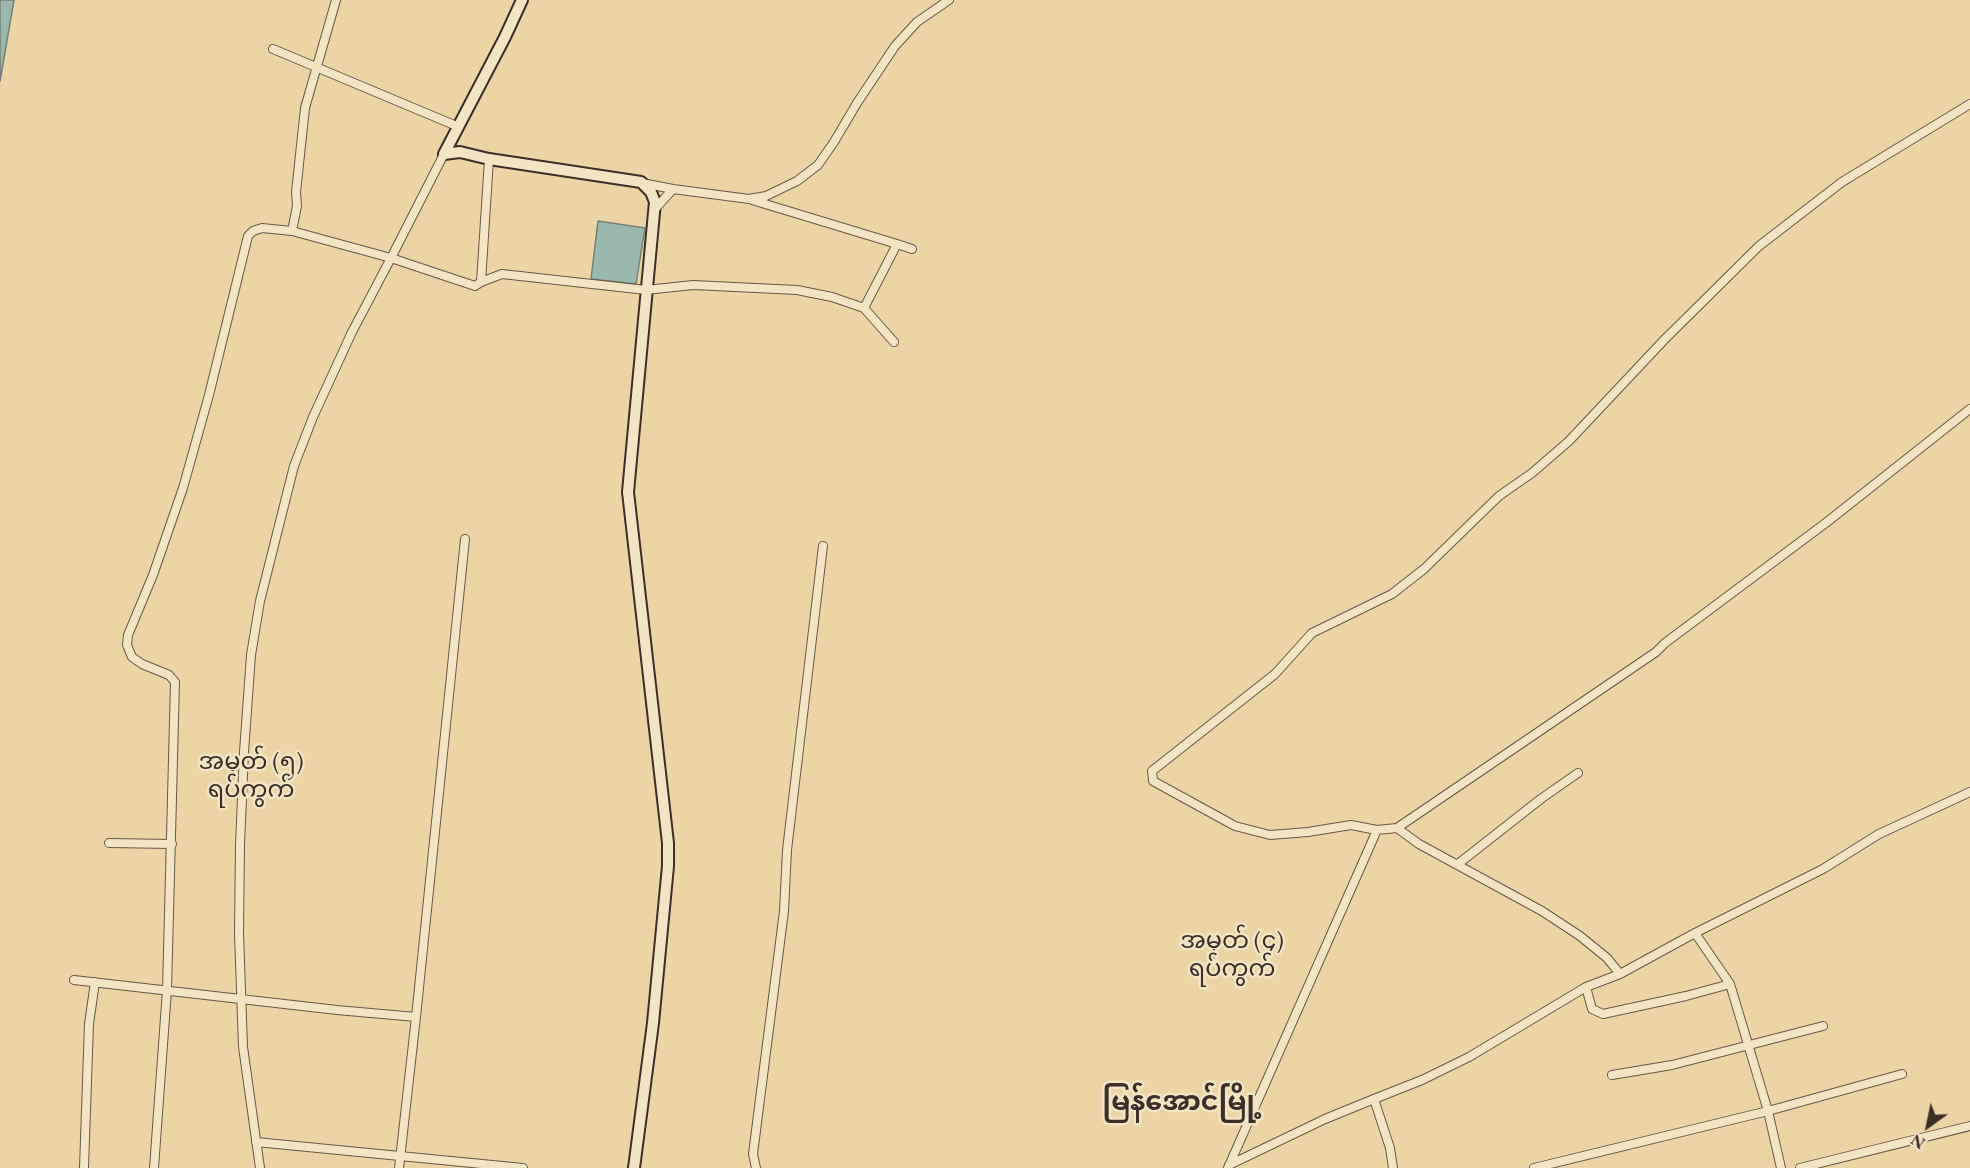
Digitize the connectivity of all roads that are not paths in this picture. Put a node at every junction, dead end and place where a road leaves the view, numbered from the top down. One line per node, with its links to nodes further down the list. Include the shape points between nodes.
1 (336, 0): 5 (street)
2 (522, 0): 7 (street)
3 (949, 0): 12 (street, via 917,22 894,46 818,165 766,196)
4 (273, 49): 5 (street)
5 (317, 66): 7 (street); 14 (street, via 304,108)
6 (1970, 104): 28 (street, via 1842,182 1759,246 1569,441 1499,496 1424,569 1392,594 1312,633 1275,674 1152,771 1153,781 1225,821 1270,836 1351,825)
7 (459, 127): 8 (street)
8 (444, 154): 9 (street, via 460,152); 17 (street)
9 (489, 159): 10 (street); 18 (street)
10 (641, 182): 11 (street); 13 (street, via 651,192)
11 (673, 189): 12 (street); 13 (street)
12 (749, 199): 15 (street)
13 (655, 209): 19 (street)
14 (292, 231): 17 (street); 30 (street, via 262,228 248,236 183,488 128,635 132,657 176,682)
15 (897, 244): 16 (street); 20 (street)
16 (912, 249)
17 (391, 258): 18 (street, via 475,286); 39 (street, via 352,332 294,466 260,601 251,655 244,753)
18 (481, 282): 19 (street, via 502,274)
19 (646, 290): 20 (street, via 693,285 797,290); 56 (street, via 628,492 668,866)
20 (864, 308): 21 (street)
21 (894, 342)
22 (1970, 409): 27 (street, via 1656,652)
23 (465, 539): 40 (street)
24 (823, 546): 57 (street, via 787,850 784,911 753,1154)
25 (1578, 773): 31 (street)
26 (1970, 792): 32 (street, via 1880,834 1823,869)
27 (1397, 828): 28 (street); 31 (street)
28 (1377, 830): 50 (street)
29 (109, 843): 30 (street)
30 (172, 844): 38 (street)
31 (1458, 864): 33 (street, via 1580,936)
32 (1695, 933): 33 (street); 36 (street)
33 (1620, 974): 37 (street)
34 (74, 980): 35 (street)
35 (95, 982): 38 (street); 51 (street, via 89,1024)
36 (1730, 984): 37 (street, via 1603,1014 1592,1009); 42 (street)
37 (1586, 987): 45 (street, via 1469,1057)
38 (166, 990): 39 (street); 52 (street)
39 (240, 999): 40 (street); 48 (street)
40 (416, 1017): 49 (street)
41 (1823, 1026): 42 (street)
42 (1748, 1045): 44 (street, via 1672,1065); 46 (street)
43 (1902, 1074): 46 (street)
44 (1612, 1075)
45 (1374, 1099): 50 (street); 58 (street)
46 (1768, 1111): 59 (street); 60 (street)
47 (1970, 1126): 61 (street)
48 (256, 1142): 49 (street); 53 (street)
49 (400, 1156): 54 (street); 55 (street)
50 (1228, 1166)
51 (84, 1168)
52 (154, 1168)
53 (260, 1168)
54 (399, 1168)
55 (523, 1168)
56 (634, 1168)
57 (756, 1168)
58 (1393, 1168)
59 (1533, 1168)
60 (1781, 1168)
61 (1800, 1168)

